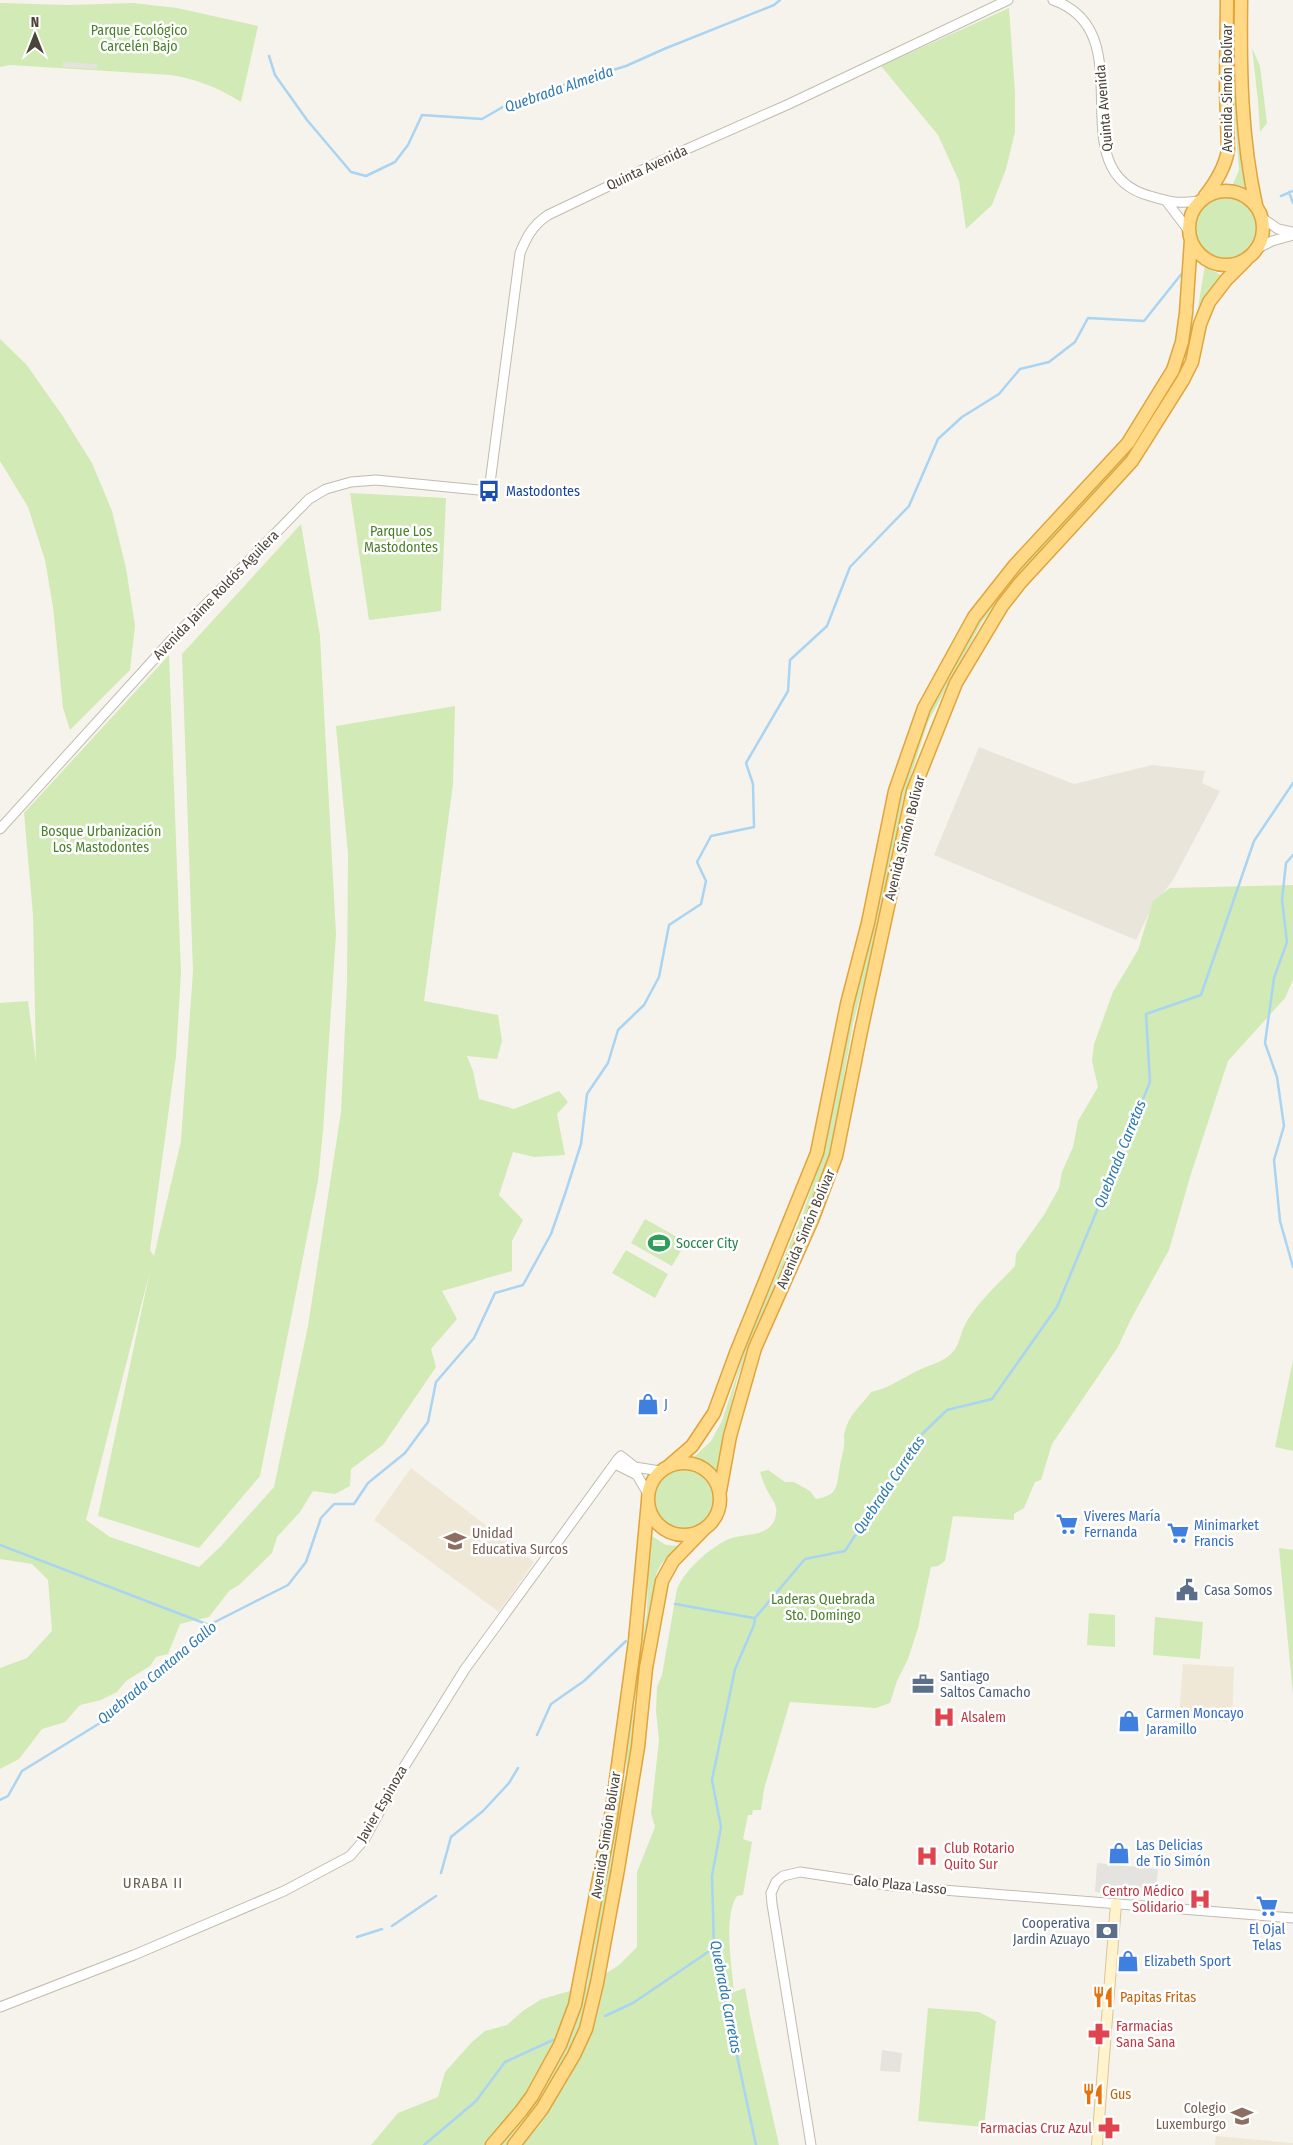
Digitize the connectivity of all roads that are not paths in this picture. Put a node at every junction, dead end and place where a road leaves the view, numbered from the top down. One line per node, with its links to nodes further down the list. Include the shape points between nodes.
1 (1008, 0): 13 (street, Quinta Avenida, via 670,157 537,223 528,233 520,253)
2 (1053, 0): 6 (street, Quinta Avenida, via 1075,11 1097,43 1104,144 1115,174 1138,193)
3 (1226, 0): 5 (highway, Avenida Simón Bolívar, via 1228,150 1218,179)
4 (1241, 0): 7 (highway, Avenida Simón Bolívar, via 1246,150)
5 (1200, 200): 6 (street, Quinta Avenida); 7 (highway, via 1212,193 1230,191 1247,197); 10 (highway, Avenida Simón Bolívar, via 1192,213)
6 (1168, 202): 10 (street)
7 (1256, 205): 8 (highway, Avenida Simón Bolívar)
8 (1262, 218): 9 (street); 11 (highway, Avenida Simón Bolívar, via 1263,233)
9 (1293, 234): 11 (street)
10 (1190, 235): 12 (highway, via 1196,250 1213,263 1224,265); 16 (highway, Avenida Simón Bolívar, via 1182,342 1169,376 1128,442 1015,565 974,617 924,708 896,791 817,1153 714,1413 692,1446)
11 (1258, 248): 12 (highway, Avenida Simón Bolívar)
12 (1246, 260): 17 (highway, Avenida Simón Bolívar, via 1209,302 1200,324 1192,362 1132,461 1020,583 1002,606 956,683 914,791 836,1156 812,1220 755,1348 730,1436)
13 (489, 491): 14 (street, Avenida Jaime Roldós Aguilera, via 376,480 351,482 309,500 175,636)
14 (0, 829)
15 (615, 1464): 16 (street, Javier Espinoza, via 621,1456 635,1467); 18 (street, via 637,1475); 22 (street, Javier Espinoza, via 465,1669 404,1767 364,1840 350,1856 284,1891 134,1955)
16 (665, 1468): 17 (highway, via 681,1462 702,1466); 18 (highway, Avenida Simón Bolívar, via 652,1482)
17 (720, 1491): 19 (highway, Avenida Simón Bolívar, via 718,1514)
18 (648, 1498): 19 (highway, via 650,1512 663,1529 684,1535); 23 (highway, Avenida Simón Bolívar, via 635,1641 611,1816 580,1985 570,2025 532,2096)
19 (704, 1529): 24 (highway, Avenida Simón Bolívar, via 673,1561 662,1581 646,1668 630,1797 586,2029 542,2109)
20 (1116, 1904): 21 (street, Galo Plaza Lasso); 25 (street, Galo Plaza Lasso, via 892,1886 800,1872 783,1876 771,1893 772,1904); 26 (main road)
21 (1293, 1918)
22 (0, 2007)
23 (492, 2145)
24 (514, 2145)
25 (811, 2145)
26 (1097, 2145)

